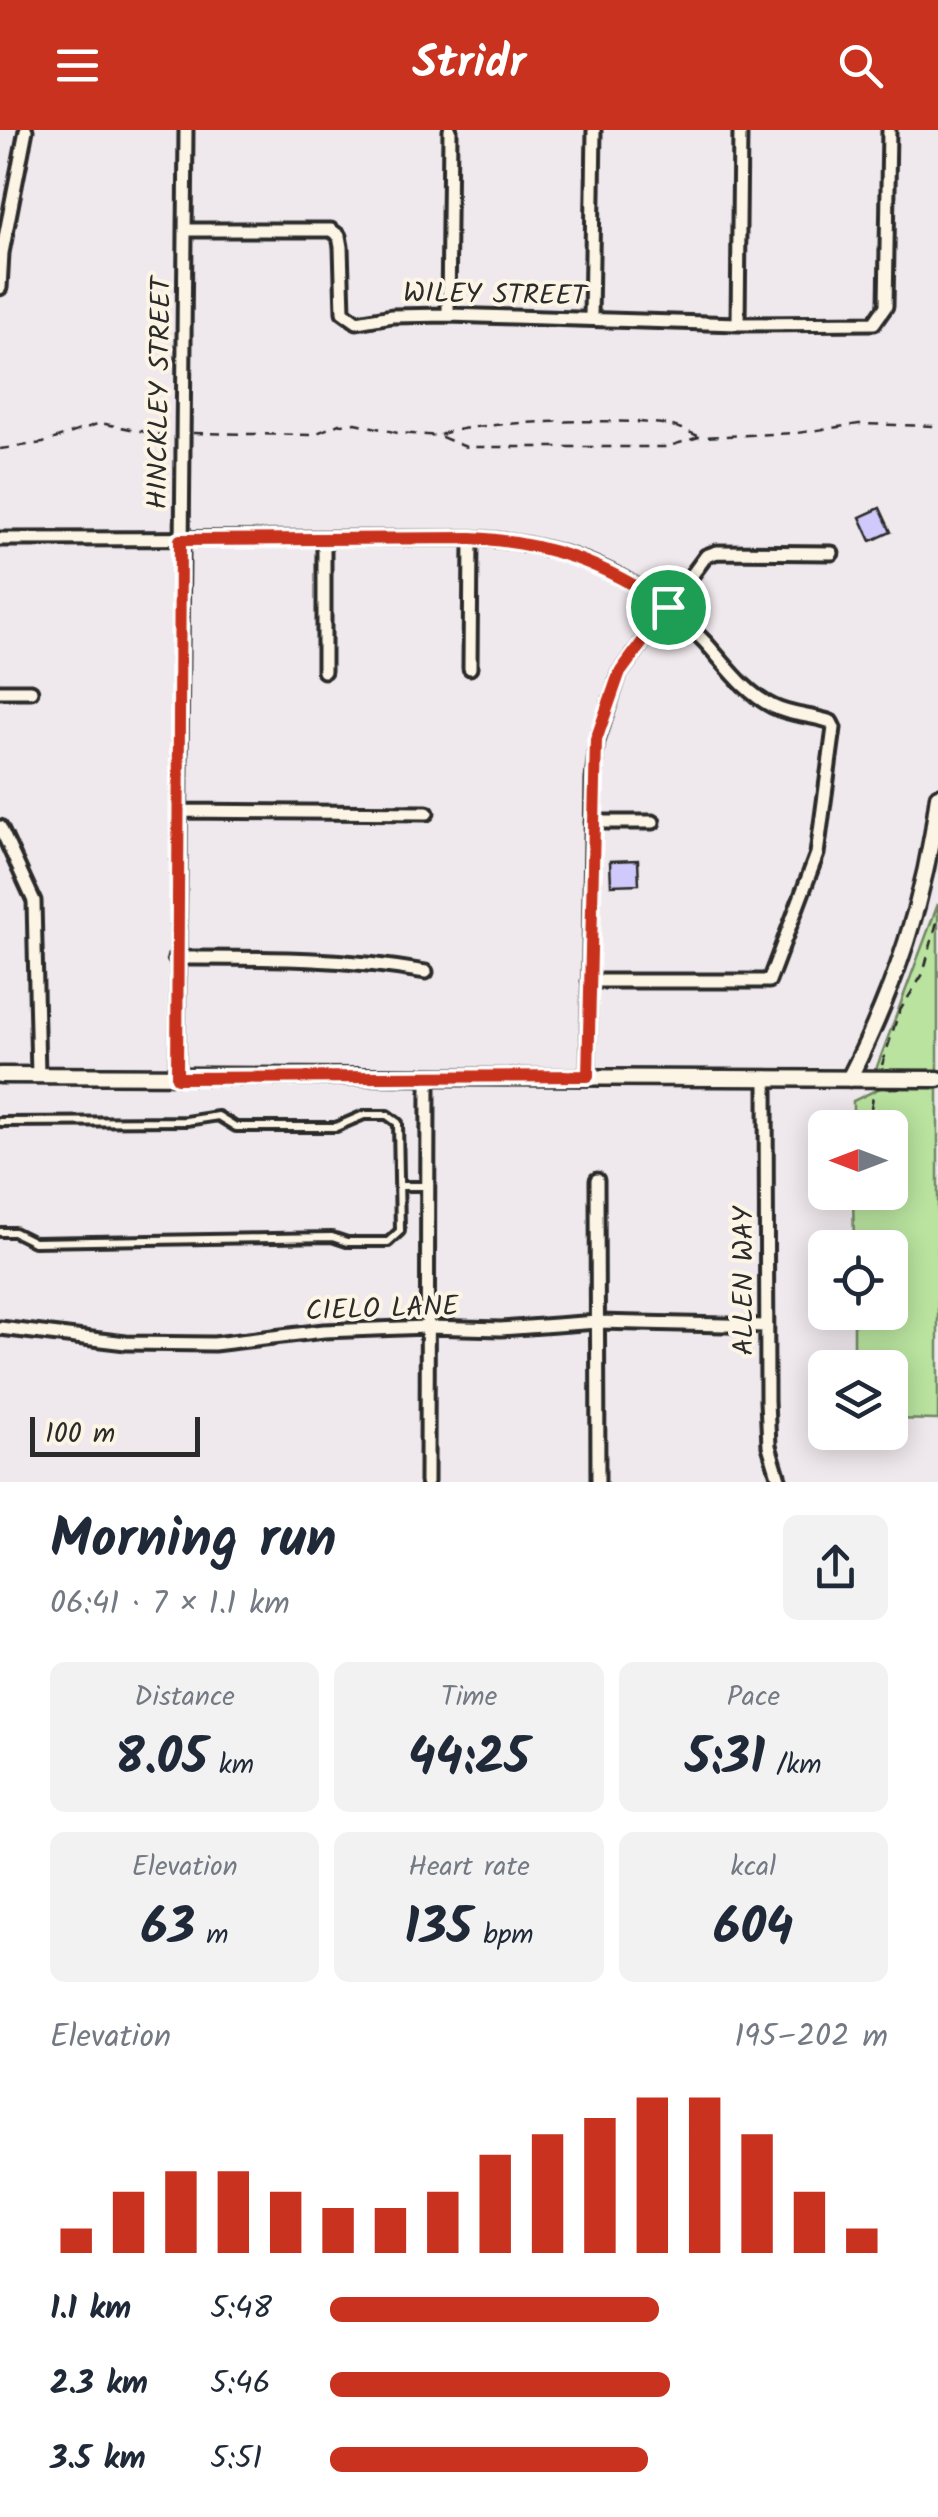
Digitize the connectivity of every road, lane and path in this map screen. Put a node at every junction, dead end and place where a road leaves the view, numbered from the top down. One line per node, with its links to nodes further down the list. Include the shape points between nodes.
1 (26, 130): 8 (street)
2 (186, 130): 7 (street, HINCKLEY STREET)
3 (450, 130): 9 (street)
4 (594, 130): 10 (street)
5 (740, 130): 11 (street)
6 (889, 130): 11 (street, WILEY STREET, via 881,318 860,324)
7 (186, 230): 9 (street, WILEY STREET, via 331,230 339,236 343,312 357,322); 13 (street, HINCKLEY STREET)
8 (0, 288)
9 (448, 316): 10 (street, WILEY STREET)
10 (591, 320): 11 (street, WILEY STREET)
11 (738, 324)
12 (938, 426): 15 (path, via 859,424)
13 (183, 433): 14 (path, via 312,435 356,423); 16 (path, via 154,436 100,424); 19 (street, HINCKLEY STREET)
14 (439, 436): 15 (path, via 466,446 526,447 666,447); 15 (path, via 478,424 668,424)
15 (699, 437)
16 (0, 449)
17 (471, 538): 20 (street); 22 (street, via 572,554 606,567); 23 (street)
18 (0, 539): 19 (street)
19 (180, 540): 20 (street); 28 (street, HINCKLEY STREET)
20 (324, 540): 24 (street)
21 (832, 554): 22 (street, via 717,552 706,556)
22 (668, 607): 30 (street, via 619,674 606,705 596,740); 36 (street, via 753,695 789,714 831,722 817,854 769,981)
23 (470, 668)
24 (324, 671)
25 (0, 691): 26 (street)
26 (31, 691)
27 (938, 796): 44 (street, via 920,906 882,1013)
28 (180, 811): 29 (street); 34 (street, HINCKLEY STREET)
29 (427, 814)
30 (592, 822): 31 (street); 36 (street)
31 (653, 822)
32 (0, 827): 38 (street, via 34,901)
33 (938, 918): 37 (path, via 923,974 899,1012)
34 (175, 958): 35 (street, via 304,958); 41 (street, HINCKLEY STREET)
35 (426, 972)
36 (588, 981): 40 (street)
37 (882, 1065)
38 (38, 1075): 39 (street); 41 (street)
39 (0, 1076)
40 (588, 1076): 42 (street); 43 (street)
41 (177, 1078): 42 (street)
42 (428, 1079): 49 (street)
43 (766, 1079): 44 (street); 52 (street, ALLEN WAY)
44 (848, 1079): 45 (street)
45 (938, 1079)
46 (0, 1122): 48 (lane, via 218,1116 236,1127 336,1127 353,1116 387,1116 398,1123)
47 (597, 1180): 51 (street)
48 (400, 1186): 49 (lane); 50 (lane, via 400,1232 388,1242 34,1242)
49 (428, 1186): 53 (street)
50 (0, 1232)
51 (597, 1322): 52 (street, CIELO LANE); 53 (street, CIELO LANE); 56 (street)
52 (767, 1326): 57 (street, ALLEN WAY, via 769,1446)
53 (427, 1327): 54 (street, CIELO LANE, via 214,1344 126,1344); 55 (street)
54 (0, 1328)
55 (427, 1482)
56 (598, 1482)
57 (780, 1482)

